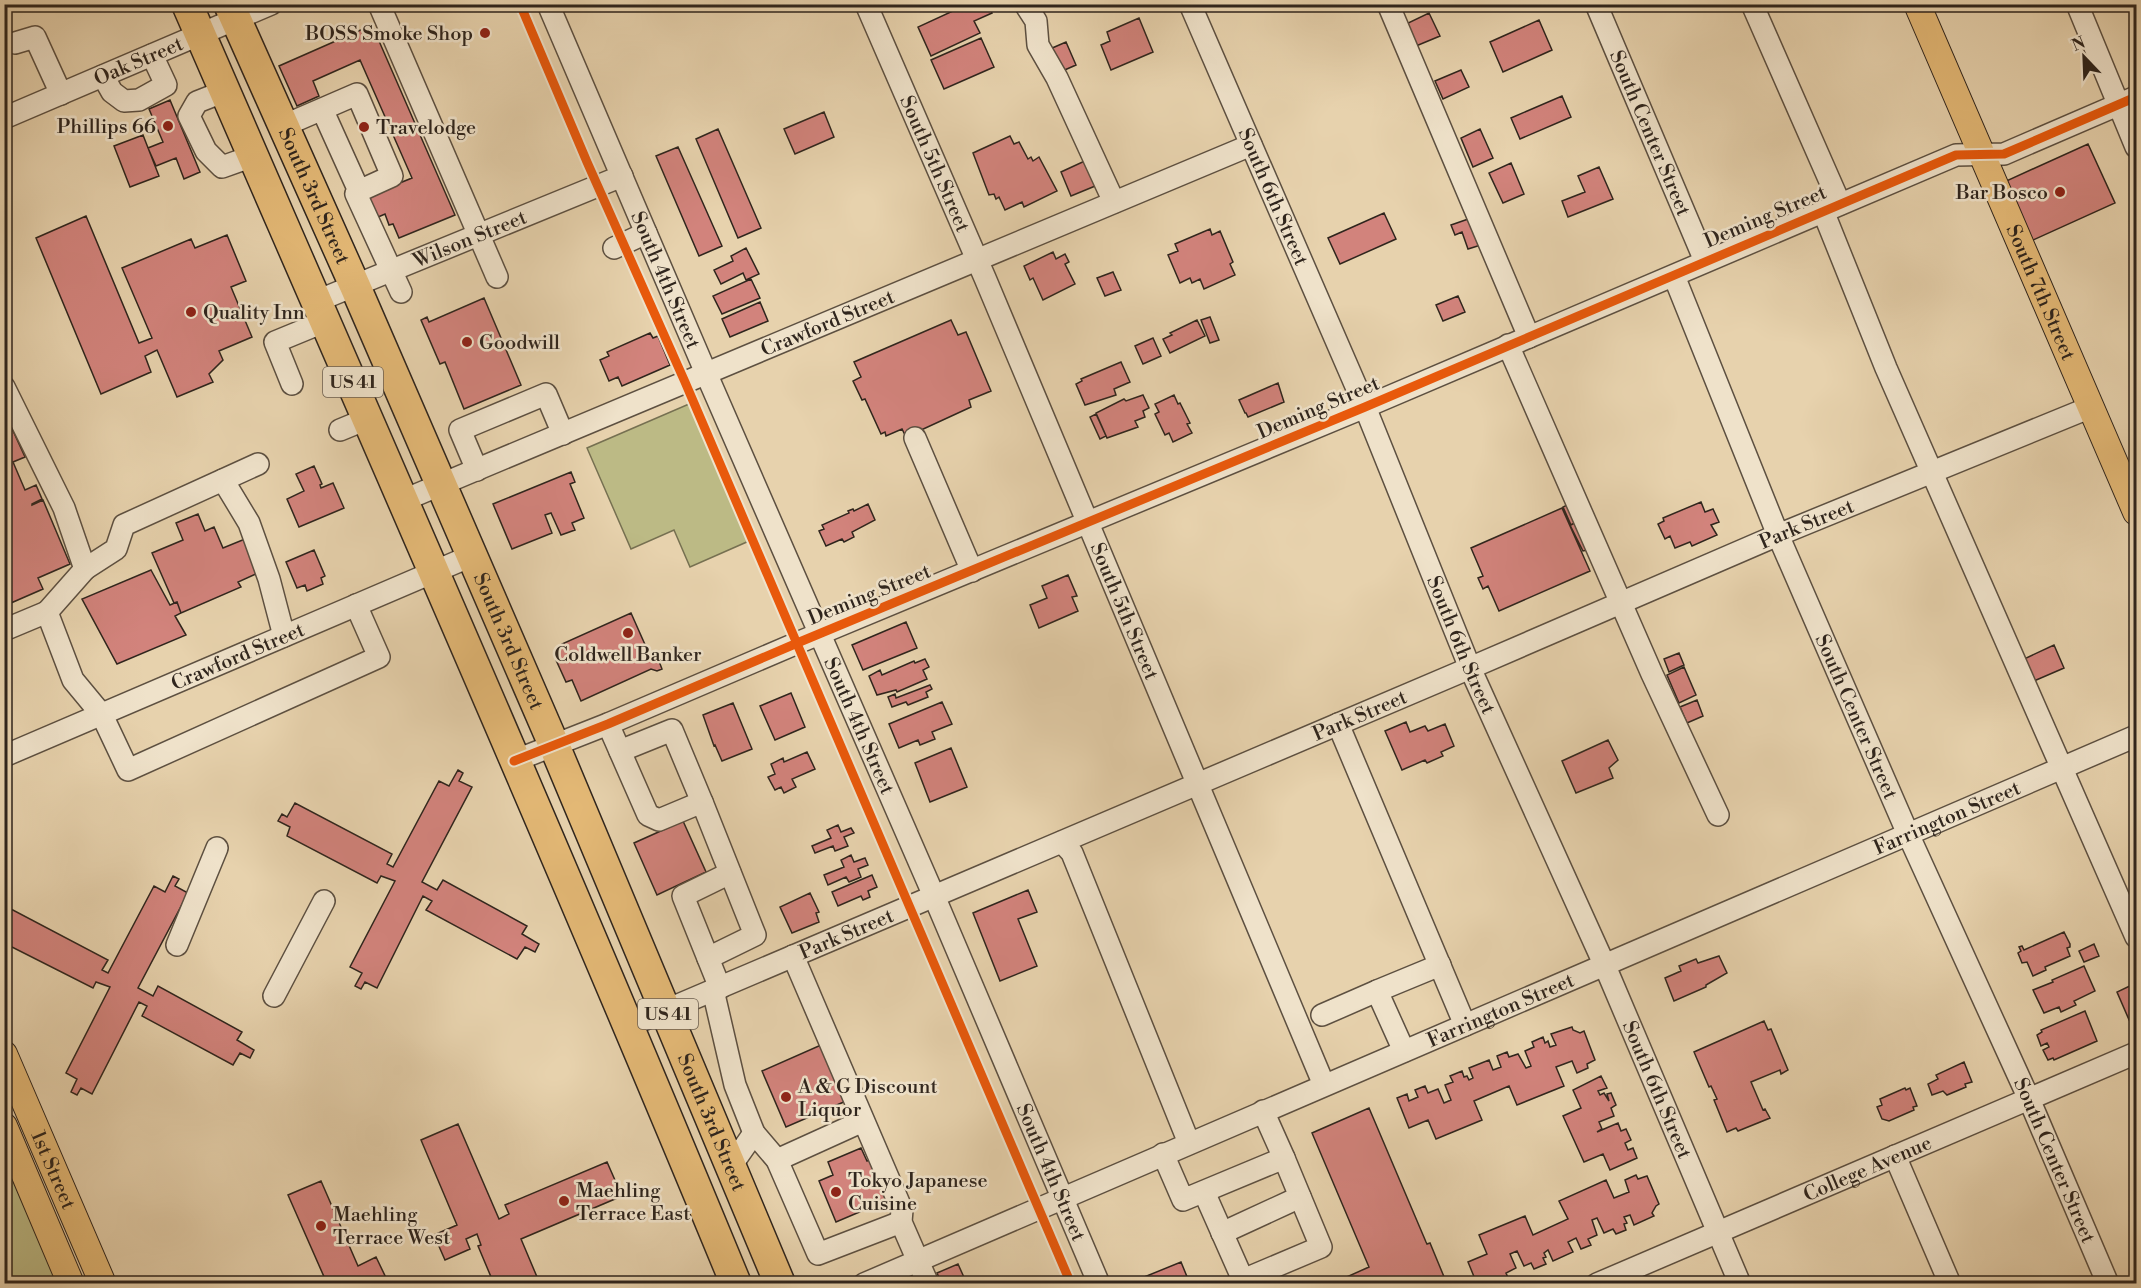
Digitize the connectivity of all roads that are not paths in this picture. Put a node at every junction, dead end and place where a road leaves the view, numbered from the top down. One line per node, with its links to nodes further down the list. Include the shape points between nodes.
1 (187, 4): 14 (highway, South 3rd Street / US 41)
2 (271, 4): 13 (street, Oak Street)
3 (379, 4): 35 (street)
4 (548, 4): 30 (street, South 4th Street)
5 (866, 4): 37 (street, South 5th Street)
6 (1025, 4): 32 (street, via 1036,21 1038,45 1058,78)
7 (1190, 4): 26 (street, South 6th Street)
8 (1388, 4): 45 (street)
9 (1596, 4): 38 (street, South Center Street)
10 (1752, 4): 33 (street)
11 (1917, 4): 28 (main road, South 7th Street)
12 (2077, 4): 21 (street)
13 (232, 12): 14 (street, Oak Street); 25 (highway, South 3rd Street / US 41)
14 (200, 35): 16 (street, Oak Street); 19 (highway, South 3rd Street / US 41)
15 (15, 43): 20 (street, via 35,37)
16 (152, 55): 17 (street, Oak Street); 18 (street)
17 (103, 76): 18 (street, via 112,92 124,101 139,100); 20 (street, Oak Street)
18 (165, 85): 23 (street)
19 (225, 91): 23 (street, via 197,102); 29 (highway, South 3rd Street / US 41)
20 (61, 94): 24 (street, Oak Street)
21 (2128, 101): 27 (street); 28 (street, Deming Street, via 2004,153)
22 (322, 109): 25 (street); 31 (street); 31 (street, via 357,94 392,176)
23 (189, 116): 29 (street, via 206,151 222,167)
24 (4, 118)
25 (283, 126): 42 (highway, South 3rd Street / US 41)
26 (1251, 145): 32 (street, Crawford Street); 50 (street, South 6th Street)
27 (2136, 147)
28 (1982, 154): 33 (street, Deming Street, via 1956,155); 51 (main road, South 7th Street)
29 (253, 156): 44 (highway, South 3rd Street / US 41)
30 (622, 176): 34 (street, South 4th Street); 35 (street, Wilson Street)
31 (359, 191): 39 (street, via 356,194)
32 (1114, 202): 37 (street, Crawford Street)
33 (1831, 207): 38 (street, Deming Street); 58 (street, via 1857,292)
34 (646, 233): 36 (street); 47 (street, South 4th Street)
35 (479, 236): 39 (street, Wilson Street); 41 (street)
36 (614, 248)
37 (977, 259): 47 (street, Crawford Street); 64 (street, South 5th Street)
38 (1705, 261): 40 (street, Deming Street)
39 (391, 271): 42 (street, Wilson Street); 43 (street)
40 (1674, 276): 45 (street, Deming Street); 65 (street, South Center Street)
41 (497, 277)
42 (355, 286): 44 (street, Wilson Street); 60 (highway, South 3rd Street / US 41)
43 (400, 292)
44 (321, 311): 48 (street, Wilson Street, via 275,342); 52 (highway, South 3rd Street / US 41)
45 (1529, 337): 46 (street, Deming Street)
46 (1508, 345): 50 (street, Deming Street); 70 (street)
47 (706, 373): 54 (street, Crawford Street); 74 (street, South 4th Street)
48 (292, 384)
49 (4, 387): 67 (street, via 63,508)
50 (1365, 407): 64 (street, Deming Street); 76 (street, South 6th Street)
51 (2091, 407): 58 (street, Park Street); 61 (main road, South 7th Street)
52 (369, 418): 53 (street); 62 (highway, South 3rd Street / US 41)
53 (339, 429)
54 (563, 434): 57 (street, Crawford Street); 57 (street, via 546,394 481,421 460,430)
55 (915, 438): 68 (street)
56 (258, 464): 59 (street)
57 (477, 470): 60 (street, Crawford Street)
58 (1932, 472): 65 (street, Park Street); 85 (street)
59 (223, 480): 67 (street, via 124,525 116,549); 75 (street, via 249,524)
60 (441, 485): 62 (street, Crawford Street); 66 (highway, South 3rd Street / US 41)
61 (2131, 485): 63 (main road, South 7th Street)
62 (404, 500): 69 (highway, South 3rd Street / US 41)
63 (2136, 512)
64 (1089, 523): 68 (street, Deming Street); 86 (street, South 5th Street)
65 (1778, 535): 70 (street, Park Street); 89 (street, South Center Street)
66 (471, 556): 69 (street, Crawford Street); 81 (highway, South 3rd Street / US 41)
67 (85, 569): 72 (street)
68 (972, 571): 74 (street, Deming Street)
69 (434, 572): 71 (street, Crawford Street); 84 (highway, South 3rd Street / US 41)
70 (1622, 602): 76 (street, Park Street); 88 (street)
71 (356, 605): 75 (street, Crawford Street); 77 (street, via 379,657 128,770)
72 (46, 612): 73 (street); 77 (street, via 73,680)
73 (4, 630)
74 (820, 634): 78 (street, Deming Street); 93 (street, South 4th Street)
75 (284, 636): 77 (street, Crawford Street)
76 (1470, 668): 79 (street, Park Street); 100 (street, South 6th Street)
77 (102, 715): 82 (street, Crawford Street)
78 (608, 724): 81 (street, Deming Street); 83 (street)
79 (1338, 724): 86 (street, Park Street); 99 (street)
80 (2136, 736): 85 (street, Farrington Street)
81 (554, 745): 84 (street, Deming Street); 104 (highway, South 3rd Street / US 41)
82 (6, 750)
83 (620, 751): 87 (street, via 648,815 659,820); 87 (street, via 672,730)
84 (514, 762): 107 (highway, South 3rd Street / US 41)
85 (2062, 768): 89 (street, Farrington Street); 95 (street)
86 (1198, 783): 90 (street, Park Street); 111 (street, South 5th Street)
87 (702, 802): 92 (street)
88 (1718, 815)
89 (1908, 834): 100 (street, Farrington Street); 112 (street, South Center Street)
90 (1062, 842): 93 (street, Park Street); 117 (street, via 1072,853)
91 (217, 848): 96 (street)
92 (730, 873): 98 (street, via 755,935); 98 (street, via 683,896)
93 (934, 896): 97 (street, Park Street); 125 (street, South 4th Street)
94 (324, 901): 103 (street)
95 (2136, 938)
96 (177, 945)
97 (793, 956): 101 (street, Park Street); 114 (street)
98 (708, 958): 101 (street)
99 (1440, 965): 102 (street); 106 (street)
100 (1605, 966): 106 (street, Farrington Street); 127 (street, South 6th Street)
101 (716, 989): 104 (street, Park Street); 116 (street, via 735,1085)
102 (1377, 991): 105 (street); 108 (street)
103 (274, 996)
104 (666, 1010): 107 (street, Park Street); 122 (highway, South 3rd Street / US 41)
105 (1322, 1015)
106 (1465, 1025): 108 (street, Farrington Street)
107 (630, 1026): 132 (highway, South 3rd Street / US 41)
108 (1404, 1051): 111 (street, Farrington Street)
109 (2136, 1053): 112 (street, College Avenue)
110 (4, 1054): 131 (main road, 1st Street)
111 (1324, 1085): 113 (street, Farrington Street)
112 (2029, 1099): 119 (street, College Avenue); 140 (street, South Center Street)
113 (1263, 1112): 117 (street, Farrington Street); 120 (street)
114 (863, 1121): 121 (street); 126 (street, via 903,1210)
115 (4, 1126): 130 (main road, 1st Street)
116 (754, 1133): 121 (street); 122 (street)
117 (1189, 1143): 118 (street, Farrington Street)
118 (1163, 1154): 123 (street, via 1183,1200); 125 (street, Farrington Street)
119 (1895, 1156): 127 (street, College Avenue); 139 (street)
120 (1284, 1158): 123 (street); 124 (street)
121 (777, 1160): 126 (street, via 818,1254)
122 (731, 1166): 133 (highway, South 3rd Street / US 41)
123 (1204, 1192): 128 (street)
124 (1300, 1197): 128 (street); 128 (street, via 1321,1247 1243,1280)
125 (1062, 1198): 129 (street, Farrington Street); 136 (street, South 4th Street)
126 (901, 1222): 129 (street)
127 (1718, 1231): 137 (street, College Avenue); 138 (street, South 6th Street)
128 (1222, 1233)
129 (917, 1260): 134 (street, Farrington Street); 135 (street)
130 (71, 1284)
131 (103, 1284)
132 (736, 1284)
133 (780, 1284)
134 (864, 1284)
135 (928, 1284)
136 (1099, 1284)
137 (1597, 1284)
138 (1740, 1284)
139 (1950, 1284)
140 (2108, 1284)

